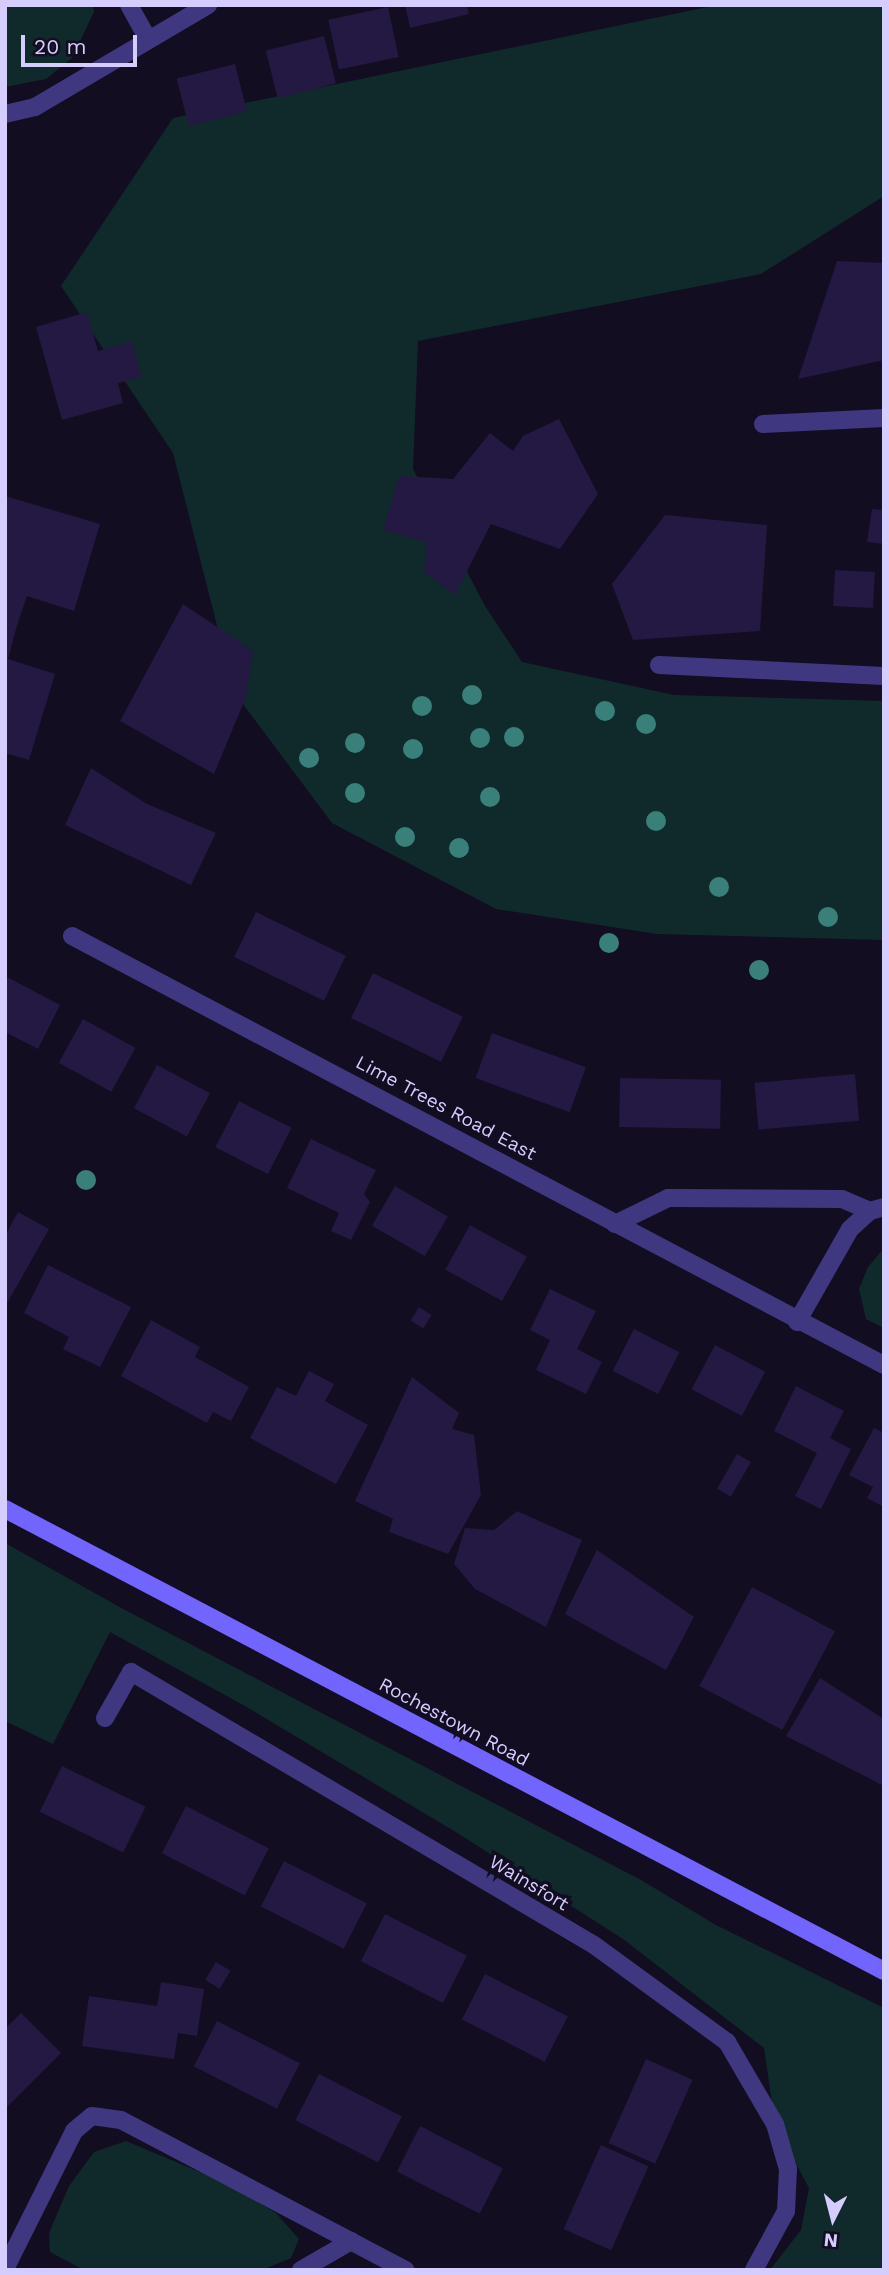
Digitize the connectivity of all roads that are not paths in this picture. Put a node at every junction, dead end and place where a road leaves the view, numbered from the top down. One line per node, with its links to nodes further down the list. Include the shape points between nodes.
1 (129, 5): 3 (street)
2 (208, 5): 3 (street)
3 (147, 37): 4 (street, via 35,107)
4 (5, 114)
5 (884, 418): 6 (street)
6 (763, 424)
7 (659, 665): 8 (street)
8 (884, 676)
9 (72, 936): 11 (street, Lime Trees Road East, via 420,1116)
10 (877, 1209): 11 (street, via 842,1199 668,1198); 12 (street, via 849,1228)
11 (615, 1224): 12 (street, Lime Trees Road East)
12 (797, 1322): 13 (street, Lime Trees Road East)
13 (884, 1365)
14 (5, 1509): 16 (main road, Rochestown Road)
15 (105, 1718): 21 (street, Wainsfort, via 131,1672 594,1945 727,2042 775,2124 788,2169 786,2211)
16 (884, 1971)
17 (351, 2241): 18 (street, via 121,2120 92,2116 74,2131); 19 (street); 20 (street)
18 (5, 2269)
19 (301, 2270)
20 (406, 2270)
21 (754, 2270)

